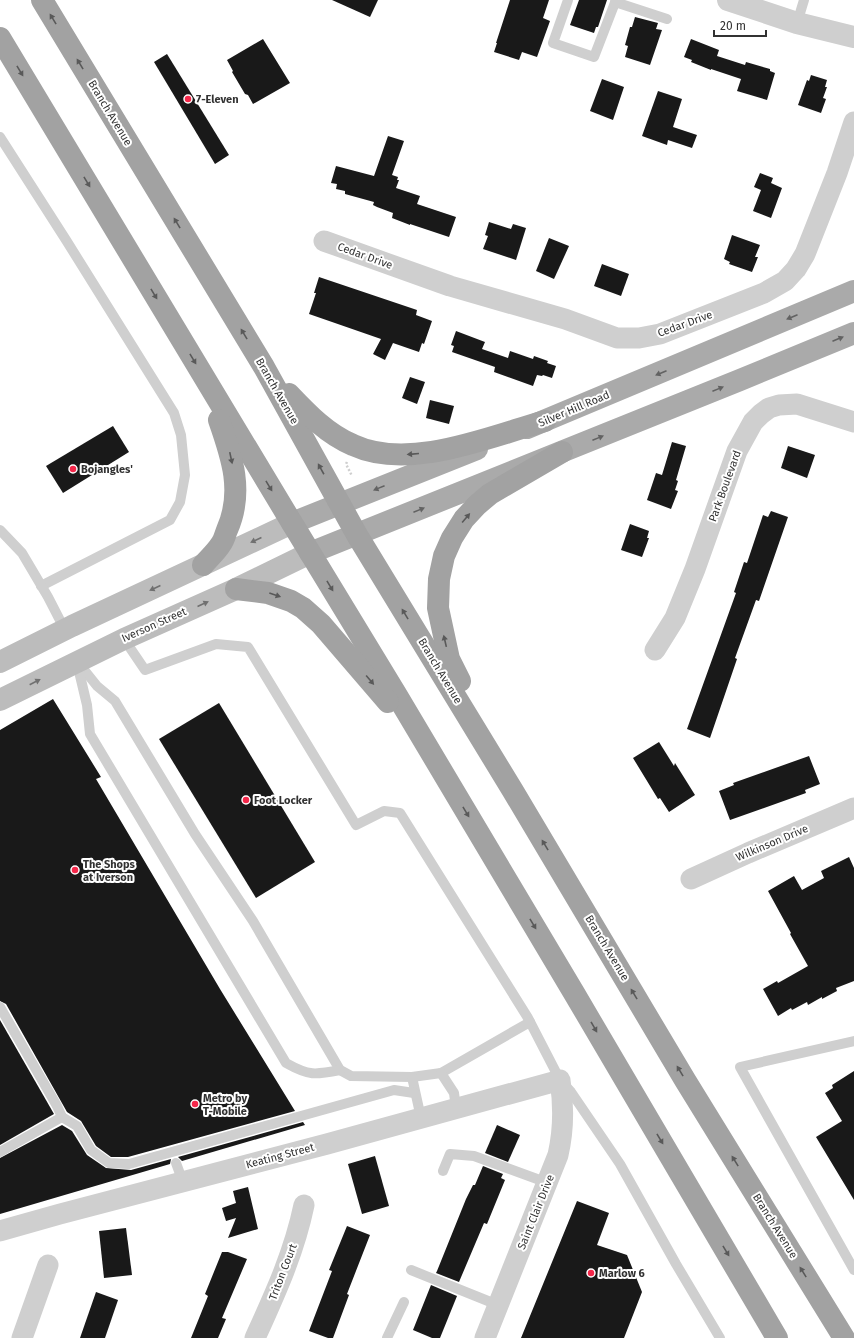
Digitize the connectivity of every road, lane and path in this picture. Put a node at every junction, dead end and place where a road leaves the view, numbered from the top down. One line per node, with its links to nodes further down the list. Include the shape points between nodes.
1 (42, 0): 15 (highway, Branch Avenue, one-way to 1)
2 (568, 0): 5 (lane, via 552,43 594,57)
3 (728, 0): 7 (street)
4 (804, 0): 7 (lane)
5 (615, 1): 6 (lane)
6 (667, 19)
7 (797, 23): 8 (street)
8 (854, 37)
9 (0, 38): 16 (highway, one-way to 16)
10 (854, 122): 12 (street, Cedar Drive, via 837,173 808,246 796,269 785,281 764,292 660,334 639,338 617,338 565,319 450,286)
11 (0, 137): 28 (lane, via 174,413 181,434 185,475 180,502 170,520)
12 (324, 241)
13 (854, 291): 17 (main road, Silver Hill Road, one-way to 17)
14 (854, 333): 19 (main road, one-way to 14)
15 (264, 367): 17 (highway, one-way to 15, via 437,452 404,455 369,451 336,436 309,416); 22 (highway, Branch Avenue, one-way to 15)
16 (206, 381): 23 (highway, one-way to 23); 27 (highway, one-way to 27, via 231,455 236,497 231,520 221,543)
17 (545, 421): 22 (main road, Silver Hill Road, one-way to 22)
18 (854, 422): 32 (street, Park Boulevard, via 797,404 769,408 753,422 736,451 675,618)
19 (562, 452): 25 (main road, one-way to 19); 37 (highway, one-way to 19, via 449,659 438,608 439,579 444,556 452,538 477,505 490,494)
20 (348, 460): 21 (path, via 346,464)
21 (352, 476)
22 (340, 503): 23 (main road, Silver Hill Road); 25 (highway, Branch Avenue)
23 (292, 524): 26 (highway); 27 (main road, one-way to 27)
24 (0, 530): 28 (lane, via 22,553)
25 (357, 535): 26 (main road); 37 (highway, Branch Avenue, one-way to 25)
26 (310, 553): 29 (main road, Iverson Street); 36 (highway, one-way to 36)
27 (203, 565): 30 (main road, one-way to 30)
28 (41, 586): 30 (lane)
29 (236, 589): 31 (main road, Iverson Street, one-way to 29); 36 (highway, one-way to 36, via 268,593 303,608 352,659)
30 (65, 630): 34 (main road)
31 (124, 638): 33 (main road, Iverson Street); 41 (lane, via 146,670 216,644 248,647 356,825 384,811 400,813)
32 (655, 650)
33 (77, 661): 35 (main road, Iverson Street, one-way to 33); 43 (lane, via 97,686 115,701 195,834 253,921); 43 (lane, via 87,705 90,734 286,1063 301,1072 318,1074)
34 (0, 662)
35 (0, 700)
36 (434, 758): 67 (highway, one-way to 67)
37 (513, 791): 61 (highway, Branch Avenue, one-way to 37, via 681,1073)
38 (854, 808): 39 (street, Wilkinson Drive)
39 (690, 879)
40 (0, 1007): 49 (lane)
41 (530, 1022): 44 (lane); 46 (lane)
42 (854, 1041): 58 (lane, via 740,1067)
43 (340, 1070): 45 (lane, via 351,1076)
44 (441, 1073): 45 (lane); 48 (lane, via 454,1093)
45 (412, 1077): 47 (lane)
46 (560, 1080): 48 (street, Keating Street); 53 (street, Saint Clair Drive, via 564,1100 562,1140); 66 (lane, via 620,1164)
47 (414, 1093): 49 (lane, via 394,1090 129,1164 109,1163 91,1150 77,1126); 50 (lane)
48 (456, 1108): 50 (street, Keating Street)
49 (62, 1117): 51 (lane)
50 (421, 1118): 55 (street, Keating Street, via 327,1144 179,1172 60,1214)
51 (0, 1152)
52 (444, 1171): 53 (lane, via 450,1154 474,1156)
53 (548, 1182): 60 (street, Saint Clair Drive)
54 (304, 1205): 63 (street, Triton Court, via 292,1253)
55 (0, 1231)
56 (48, 1265): 62 (street)
57 (411, 1270): 60 (lane)
58 (854, 1270)
59 (404, 1302): 64 (lane)
60 (498, 1305): 65 (street, Saint Clair Drive)
61 (824, 1305): 68 (highway); 69 (highway, Branch Avenue)
62 (22, 1338)
63 (255, 1338)
64 (387, 1338)
65 (485, 1338)
66 (720, 1338)
67 (777, 1338)
68 (839, 1338)
69 (844, 1338)

